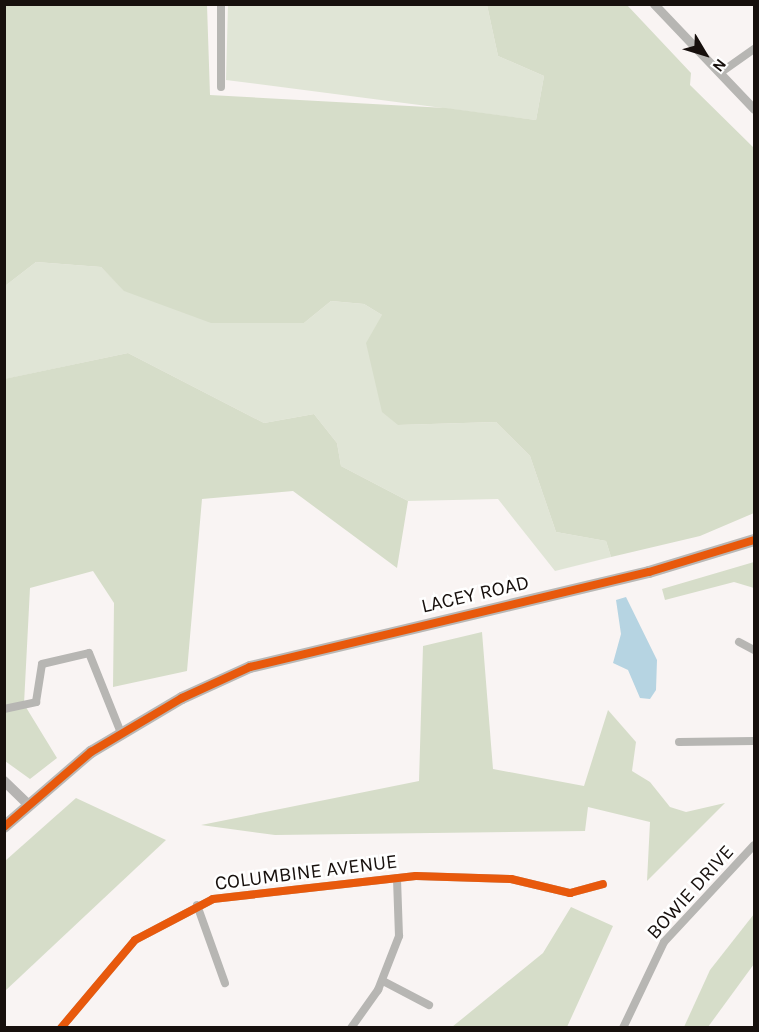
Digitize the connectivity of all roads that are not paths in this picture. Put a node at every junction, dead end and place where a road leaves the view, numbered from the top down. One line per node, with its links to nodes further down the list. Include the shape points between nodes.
1 (221, 4): 5 (street)
2 (654, 4): 4 (street)
3 (754, 49): 4 (street)
4 (720, 73): 6 (street)
5 (222, 87)
6 (754, 109)
7 (754, 540): 11 (main road, LACEY ROAD, via 649,572 308,649 204,687)
8 (739, 642): 9 (street)
9 (754, 650)
10 (4, 709): 11 (street, via 36,702 42,664 90,653)
11 (121, 734): 15 (main road, LACEY ROAD)
12 (754, 741): 13 (street)
13 (679, 742)
14 (4, 781): 15 (main road)
15 (29, 805): 16 (main road, LACEY ROAD)
16 (4, 827)
17 (754, 845): 26 (street, BOWIE DRIVE, via 664,942)
18 (397, 878): 19 (street, COLUMBINE AVENUE, via 501,878 570,893); 20 (street, COLUMBINE AVENUE); 21 (street, via 399,936)
19 (603, 884)
20 (197, 904): 22 (street); 24 (street, COLUMBINE AVENUE, via 135,940)
21 (383, 981): 23 (street); 25 (street)
22 (225, 983)
23 (429, 1005)
24 (61, 1028)
25 (351, 1028)
26 (623, 1028)

